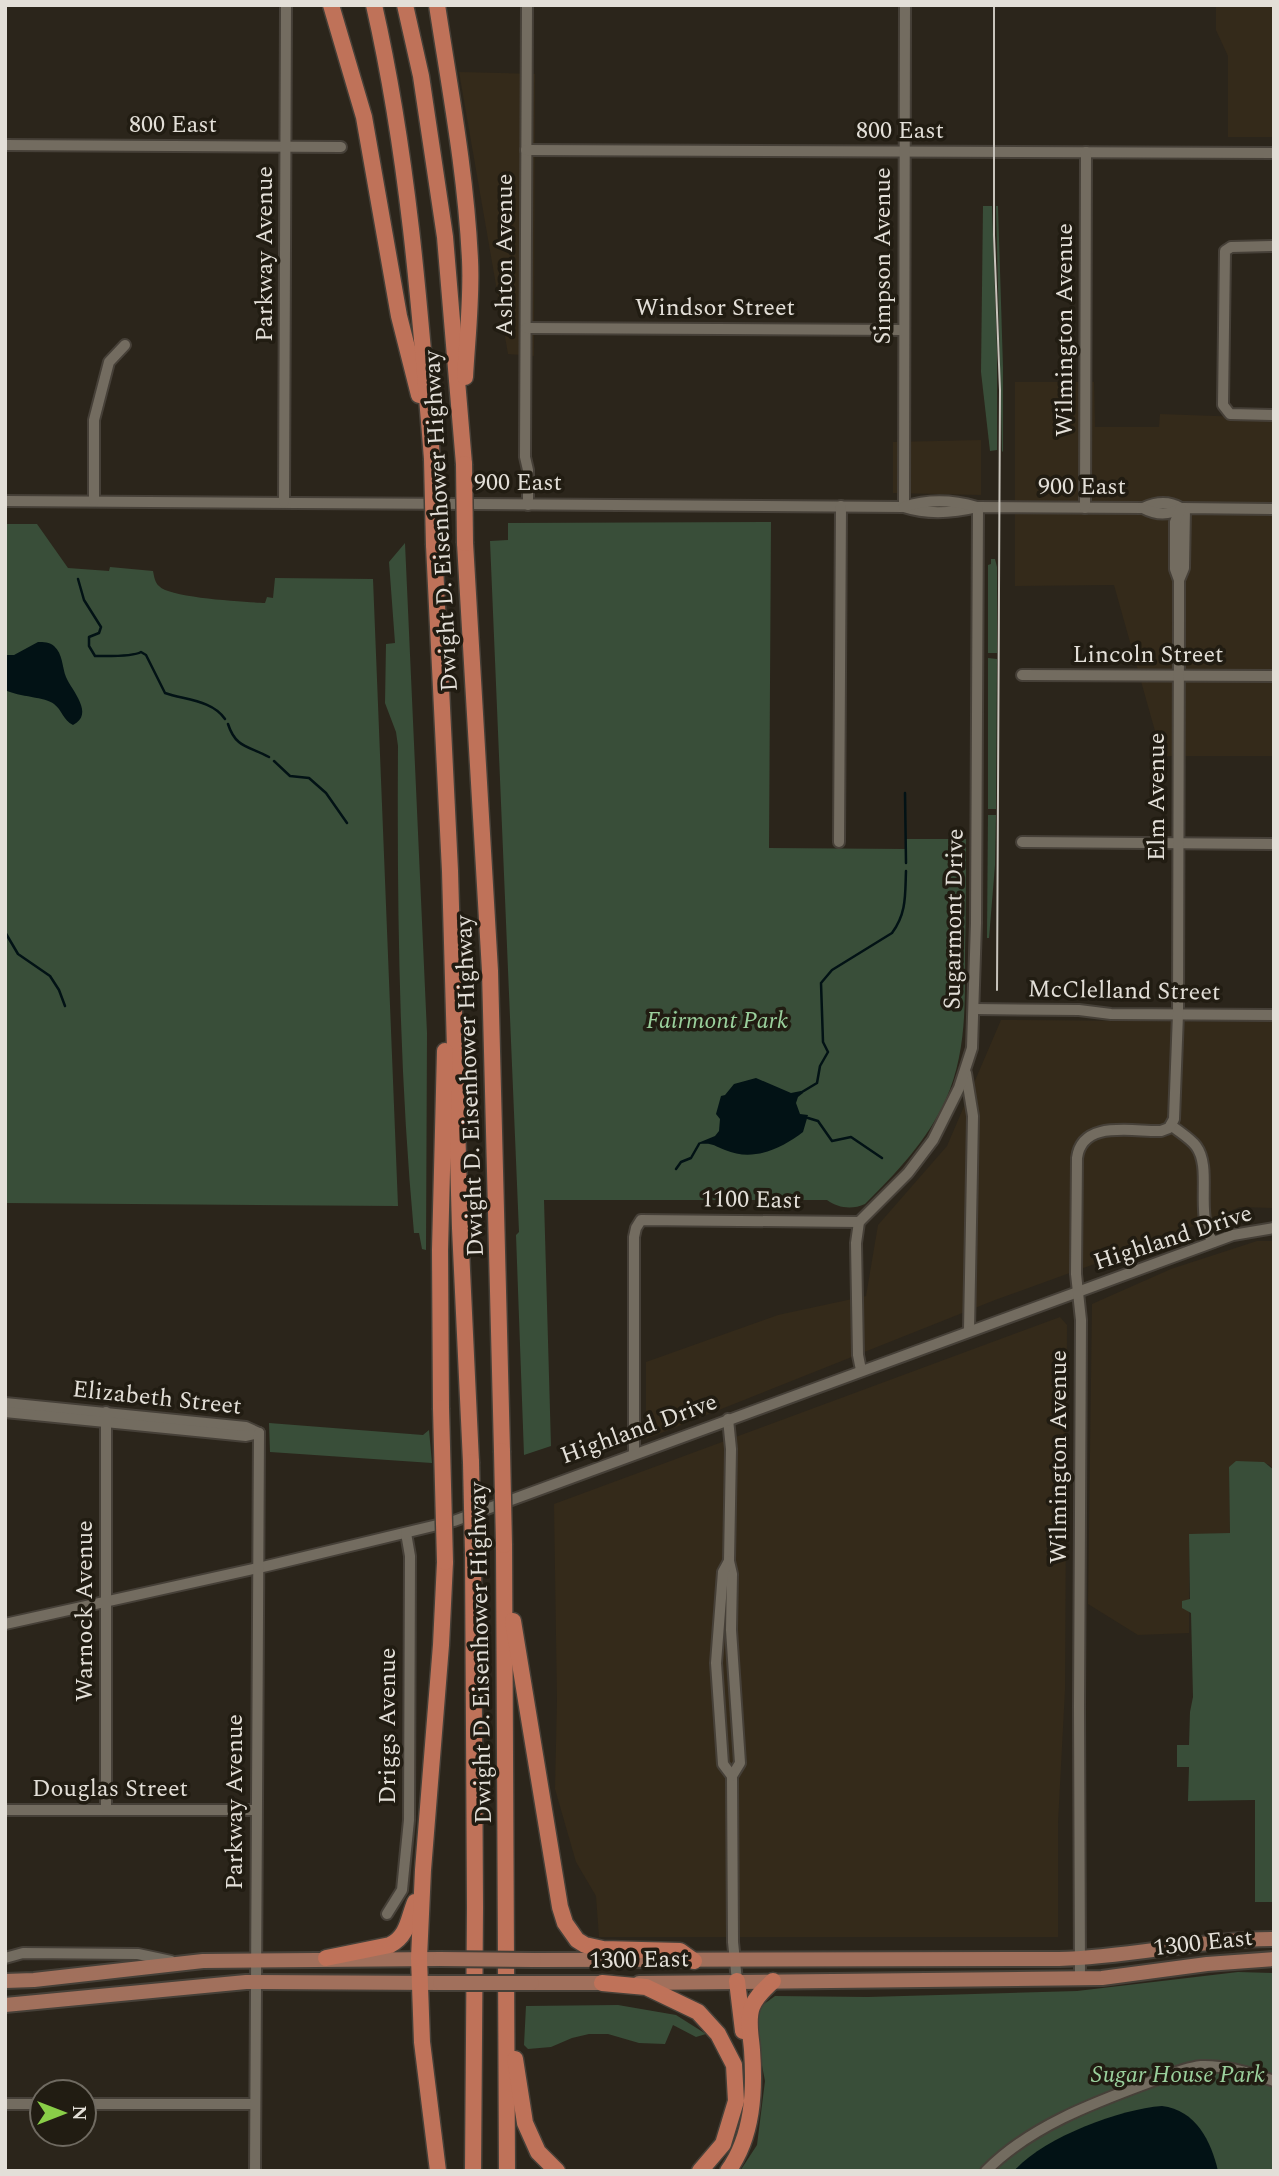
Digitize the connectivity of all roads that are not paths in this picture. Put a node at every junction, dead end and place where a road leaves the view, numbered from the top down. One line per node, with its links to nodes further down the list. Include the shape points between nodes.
1 (286, 5): 9 (street, Parkway Avenue)
2 (331, 5): 20 (highway, via 364,117 399,316)
3 (374, 5): 20 (highway, Dwight D. Eisenhower Highway, via 415,266)
4 (405, 5): 21 (highway, Dwight D. Eisenhower Highway, via 421,76 445,237)
5 (437, 5): 21 (highway, via 458,128 471,263)
6 (527, 5): 11 (street, Ashton Avenue)
7 (905, 5): 12 (street, Simpson Avenue)
8 (5, 145): 9 (street, 800 East)
9 (286, 147): 10 (street, 800 East); 24 (street, Parkway Avenue)
10 (341, 147)
11 (526, 150): 12 (street, 800 East); 16 (street, Ashton Avenue)
12 (905, 152): 13 (street, 800 East); 17 (street, Simpson Avenue)
13 (1086, 152): 14 (street, 800 East); 29 (street, Wilmington Avenue)
14 (1274, 153)
15 (1274, 246): 19 (street, via 1225,251 1223,405 1230,414)
16 (526, 328): 17 (street, Windsor Street); 25 (street, Ashton Avenue)
17 (904, 330): 27 (street, Simpson Avenue)
18 (125, 345): 23 (street, via 109,362 94,420)
19 (1274, 415)
20 (430, 438): 39 (highway, Dwight D. Eisenhower Highway, bridge)
21 (462, 439): 60 (highway, Dwight D. Eisenhower Highway, bridge, via 491,971)
22 (5, 501): 23 (street, 900 East)
23 (94, 501): 24 (street, 900 East)
24 (284, 502): 25 (street, 900 East)
25 (528, 505): 26 (street, 900 East)
26 (841, 506): 27 (street, 900 East); 35 (street)
27 (904, 507): 28 (street, 900 East, via 919,502 958,502)
28 (978, 508): 29 (street, 900 East); 40 (street, Sugarmont Drive)
29 (1085, 508): 30 (street, 900 East, via 1143,508 1167,514)
30 (1183, 508): 31 (street, 900 East); 33 (street, Elm Avenue)
31 (1274, 509)
32 (1022, 675): 33 (street, Lincoln Street)
33 (1179, 676): 34 (street, Lincoln Street); 37 (street, Elm Avenue)
34 (1274, 676)
35 (839, 842)
36 (1022, 842): 37 (street)
37 (1178, 843): 38 (street); 41 (street, Elm Avenue)
38 (1274, 844)
39 (450, 871): 67 (highway, bridge, via 440,1250 445,1562); 96 (highway, Dwight D. Eisenhower Highway, bridge, via 473,1553)
40 (974, 1009): 41 (street, McClelland Street); 43 (street, Sugarmont Drive)
41 (1178, 1014): 42 (street, McClelland Street); 44 (street)
42 (1274, 1015)
43 (966, 1073): 45 (street, via 925,1152); 49 (street, Sugarmont Drive, via 973,1116)
44 (1171, 1125): 47 (street, via 1195,1144 1202,1157 1203,1218); 48 (street, Wilmington Avenue, via 1161,1131 1096,1132 1080,1146 1076,1190)
45 (859, 1222): 50 (street); 56 (street, 1100 East, via 641,1220 634,1237)
46 (1274, 1228): 47 (street, Highland Drive)
47 (1213, 1242): 48 (street, Highland Drive)
48 (1079, 1291): 49 (street, Highland Drive); 73 (street, Wilmington Avenue)
49 (969, 1330): 50 (street, Highland Drive)
50 (861, 1370): 54 (street, Highland Drive)
51 (5, 1403): 53 (street, Elizabeth Street)
52 (5, 1412): 53 (street, Elizabeth Street)
53 (106, 1416): 55 (street, Elizabeth Street, via 246,1427); 61 (street, Warnock Avenue)
54 (728, 1419): 56 (street, Highland Drive); 58 (street, via 732,1449)
55 (259, 1433): 59 (street, Parkway Avenue)
56 (634, 1453): 57 (street, Highland Drive, via 454,1521)
57 (406, 1533): 59 (street, Highland Drive); 68 (street, Driggs Avenue, via 410,1556 409,1819 403,1884)
58 (729, 1561): 63 (street, via 740,1763); 63 (street, via 723,1572 716,1663 723,1764)
59 (257, 1568): 61 (street, Highland Drive); 66 (street, Parkway Avenue)
60 (504, 1571): 76 (highway, via 565,1923 585,1945 603,1950 680,1951); 87 (highway, Dwight D. Eisenhower Highway)
61 (106, 1602): 62 (street, Highland Drive); 65 (street, Warnock Avenue)
62 (5, 1624)
63 (732, 1776): 77 (street)
64 (5, 1810): 65 (street, Douglas Street)
65 (106, 1810): 66 (street, Douglas Street)
66 (256, 1810): 74 (street, Parkway Avenue)
67 (421, 1891): 71 (highway, via 398,1941); 72 (highway)
68 (387, 1914)
69 (1274, 1939): 73 (main road, 1300 East)
70 (8, 1957): 78 (street, via 23,1953 138,1954)
71 (326, 1958): 72 (main road, 1300 East); 74 (main road, 1300 East)
72 (419, 1958): 76 (main road, 1300 East, bridge); 84 (highway)
73 (1079, 1958): 77 (main road, 1300 East); 79 (street, Wilmington Avenue)
74 (256, 1959): 78 (main road, 1300 East); 81 (street, Parkway Avenue)
75 (1274, 1959): 79 (main road, 1300 East)
76 (694, 1961): 77 (main road, 1300 East)
77 (735, 1961): 82 (street)
78 (177, 1963): 80 (main road, 1300 East)
79 (1080, 1979): 83 (main road, 1300 East)
80 (5, 1981)
81 (256, 1981): 84 (main road, 1300 East); 86 (main road, 1300 East); 93 (street, Parkway Avenue)
82 (737, 1981): 83 (main road, 1300 East); 85 (main road, 1300 East); 89 (highway)
83 (773, 1981): 89 (highway, via 758,1997 749,2021)
84 (419, 1982): 85 (main road, 1300 East, bridge); 95 (highway)
85 (603, 1983): 99 (highway, via 646,1987 698,2012 718,2034 734,2065 736,2101 723,2144)
86 (5, 2005)
87 (507, 2012): 97 (highway, Dwight D. Eisenhower Highway); 98 (highway, via 525,2123 538,2152)
88 (1274, 2081): 101 (street, via 1226,2068 1189,2068 1065,2117 1019,2144)
89 (751, 2089): 100 (highway, via 748,2133)
90 (5, 2104): 91 (street)
91 (28, 2104)
92 (98, 2104): 93 (street)
93 (255, 2104): 94 (street, Parkway Avenue)
94 (255, 2171)
95 (438, 2171)
96 (473, 2171)
97 (507, 2171)
98 (557, 2171)
99 (700, 2171)
100 (728, 2171)
101 (986, 2171)

